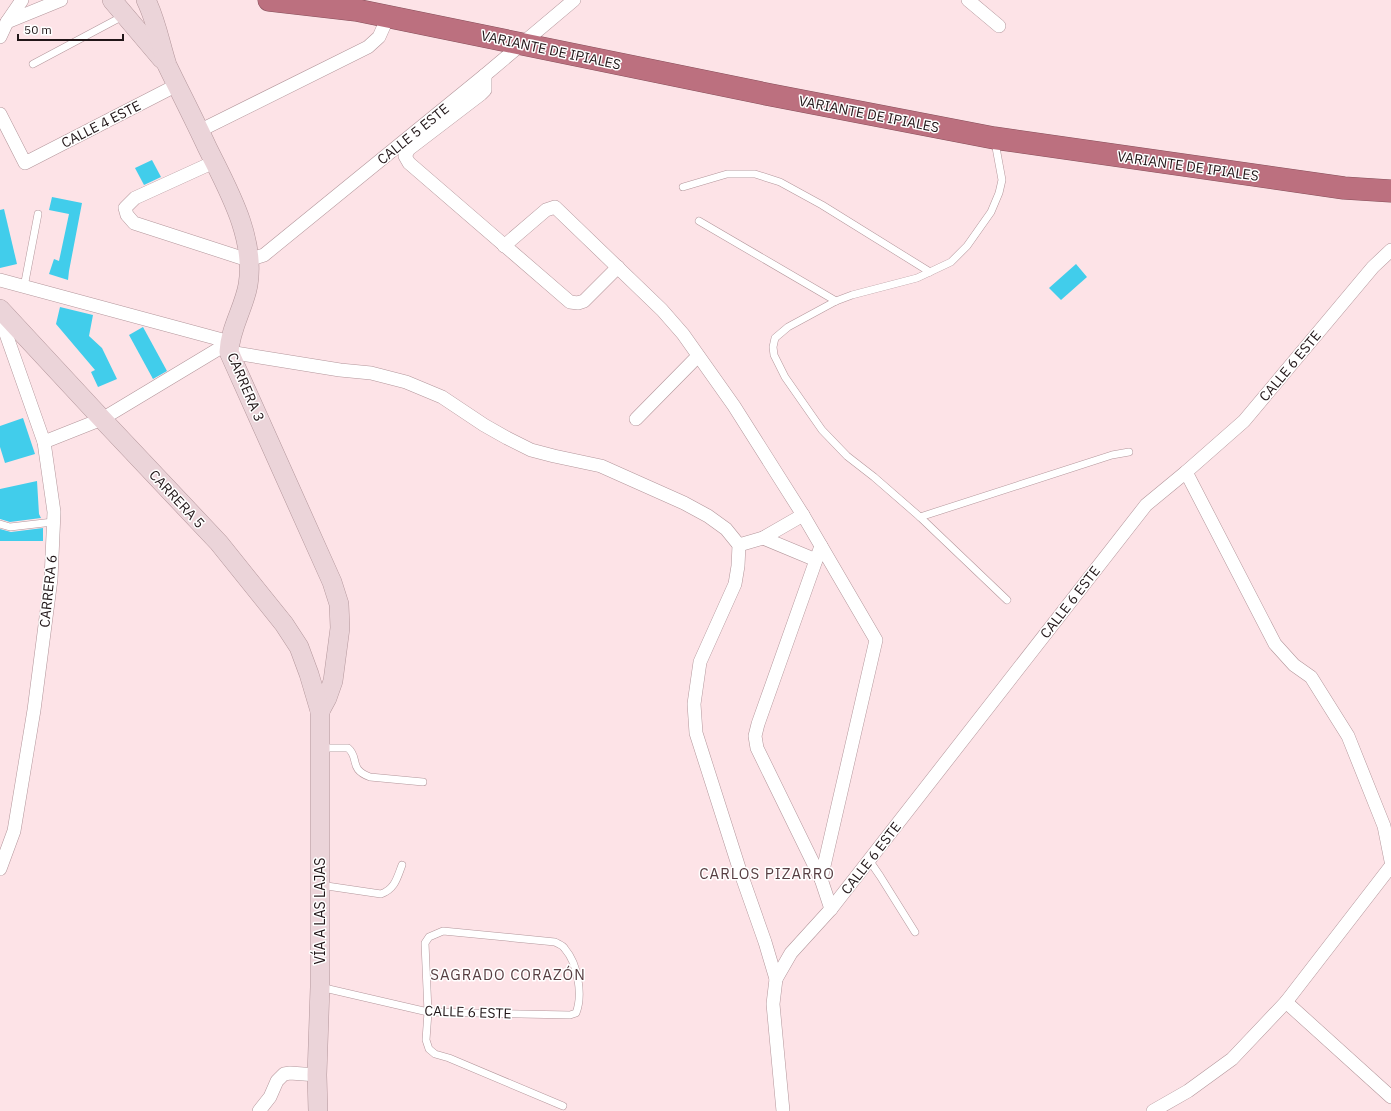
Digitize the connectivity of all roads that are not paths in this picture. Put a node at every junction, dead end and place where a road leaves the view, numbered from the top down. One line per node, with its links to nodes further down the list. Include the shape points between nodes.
1 (22, 0): 12 (street)
2 (61, 0): 12 (street)
3 (112, 0): 10 (street, CARRERA 3)
4 (146, 0): 17 (street, CARRERA 3)
5 (269, 0): 9 (highway, VARIANTE DE IPIALES)
6 (329, 0): 9 (highway, VARIANTE DE IPIALES)
7 (574, 0): 15 (street, CALLE 5 ESTE)
8 (968, 0): 13 (street)
9 (355, 7): 11 (highway, VARIANTE DE IPIALES)
10 (125, 15): 16 (lane); 17 (street, CARRERA 3)
11 (388, 17): 15 (highway, VARIANTE DE IPIALES); 21 (street, via 379,37 368,47)
12 (7, 22): 14 (street)
13 (1000, 26)
14 (0, 37)
15 (522, 43): 18 (street, CALLE 5 ESTE); 22 (highway, VARIANTE DE IPIALES)
16 (33, 64)
17 (167, 65): 19 (street, CARRERA 3)
18 (485, 76): 28 (street, via 485,90 478,97 409,149 405,156 409,163); 30 (street, CALLE 5 ESTE, via 264,255)
19 (177, 85): 20 (street, CALLE 4 ESTE, via 25,163); 21 (street, CARRERA 3)
20 (0, 114)
21 (199, 131): 23 (street, CARRERA 3)
22 (994, 138): 25 (highway, VARIANTE DE IPIALES, via 1344,188); 32 (lane, via 1002,180 991,212 967,246 950,262)
23 (214, 162): 30 (street, CARRERA 3, via 235,206 246,240); 30 (street, via 135,198 125,208 127,215 134,223)
24 (683, 187): 32 (lane, via 727,174 755,174 780,182)
25 (1391, 191)
26 (38, 214): 34 (lane)
27 (699, 221): 35 (lane)
28 (504, 246): 31 (street, via 570,302 584,302); 31 (street, via 546,210 555,207)
29 (1391, 250): 44 (street, CALLE 6 ESTE, via 1373,267 1244,421)
30 (248, 260): 38 (street, CARRERA 3, via 248,285)
31 (618, 267): 39 (street, via 662,310)
32 (930, 272): 35 (lane)
33 (0, 280): 34 (street)
34 (24, 287): 38 (street)
35 (836, 301): 46 (lane, via 779,334 775,338 774,355 785,377 822,430 847,456)
36 (0, 309): 40 (street, CARRERA 5)
37 (0, 317): 42 (street, CARRERA 6)
38 (229, 347): 40 (street); 50 (street, via 340,370 371,373 406,382 442,397 484,425 531,450 602,466 684,503 726,529); 54 (street, CARRERA 3, via 332,582 339,604 340,628 333,681)
39 (698, 356): 41 (street); 45 (street, via 734,406)
40 (102, 419): 42 (street); 54 (street, CARRERA 5, via 219,543 284,624 299,647)
41 (636, 419)
42 (44, 442): 47 (street, CARRERA 6, via 54,512)
43 (1129, 452): 46 (lane, via 1112,455)
44 (1186, 472): 57 (street, CALLE 6 ESTE, via 1146,505); 58 (street, via 1275,644 1311,677 1348,736 1384,826)
45 (803, 515): 49 (street); 51 (street)
46 (920, 517): 53 (lane)
47 (53, 522): 48 (lane, via 10,527); 61 (street, CARRERA 6, via 51,579 34,710 14,831)
48 (0, 524)
49 (763, 538): 50 (street); 52 (street)
50 (739, 545): 66 (street, via 735,584 700,662 694,704 696,734)
51 (821, 546): 52 (street); 62 (street, via 876,640)
52 (816, 560): 62 (street, via 755,736 757,748)
53 (1007, 600)
54 (320, 711): 55 (street, VÍA A LAS LAJAS)
55 (320, 748): 56 (lane, via 348,748 356,768 370,777); 63 (street, VÍA A LAS LAJAS)
56 (423, 782)
57 (869, 860): 64 (street, CALLE 6 ESTE); 65 (lane)
58 (1391, 861)
59 (402, 865): 63 (lane, via 393,887 381,894)
60 (1391, 866): 68 (street)
61 (0, 869)
62 (821, 879): 64 (street)
63 (320, 885): 67 (street, VÍA A LAS LAJAS)
64 (831, 909): 66 (street, CALLE 6 ESTE, via 791,953)
65 (915, 932)
66 (776, 979): 75 (street, via 773,1004)
67 (320, 987): 69 (lane, CALLE 6 ESTE); 70 (street, VÍA A LAS LAJAS)
68 (1286, 1002): 71 (street); 76 (street, via 1232,1059)
69 (428, 1012): 69 (lane, CALLE 6 ESTE, via 425,943 428,937 443,931 554,942 564,947 571,957 579,985 578,1008 576,1013 570,1015); 72 (lane, via 426,1040 429,1049 435,1054)
70 (317, 1075): 73 (street, VÍA A LAS LAJAS); 74 (street, via 290,1072 284,1074)
71 (1391, 1097)
72 (563, 1106)
73 (321, 1109)
74 (259, 1111)
75 (783, 1111)
76 (1153, 1111)

